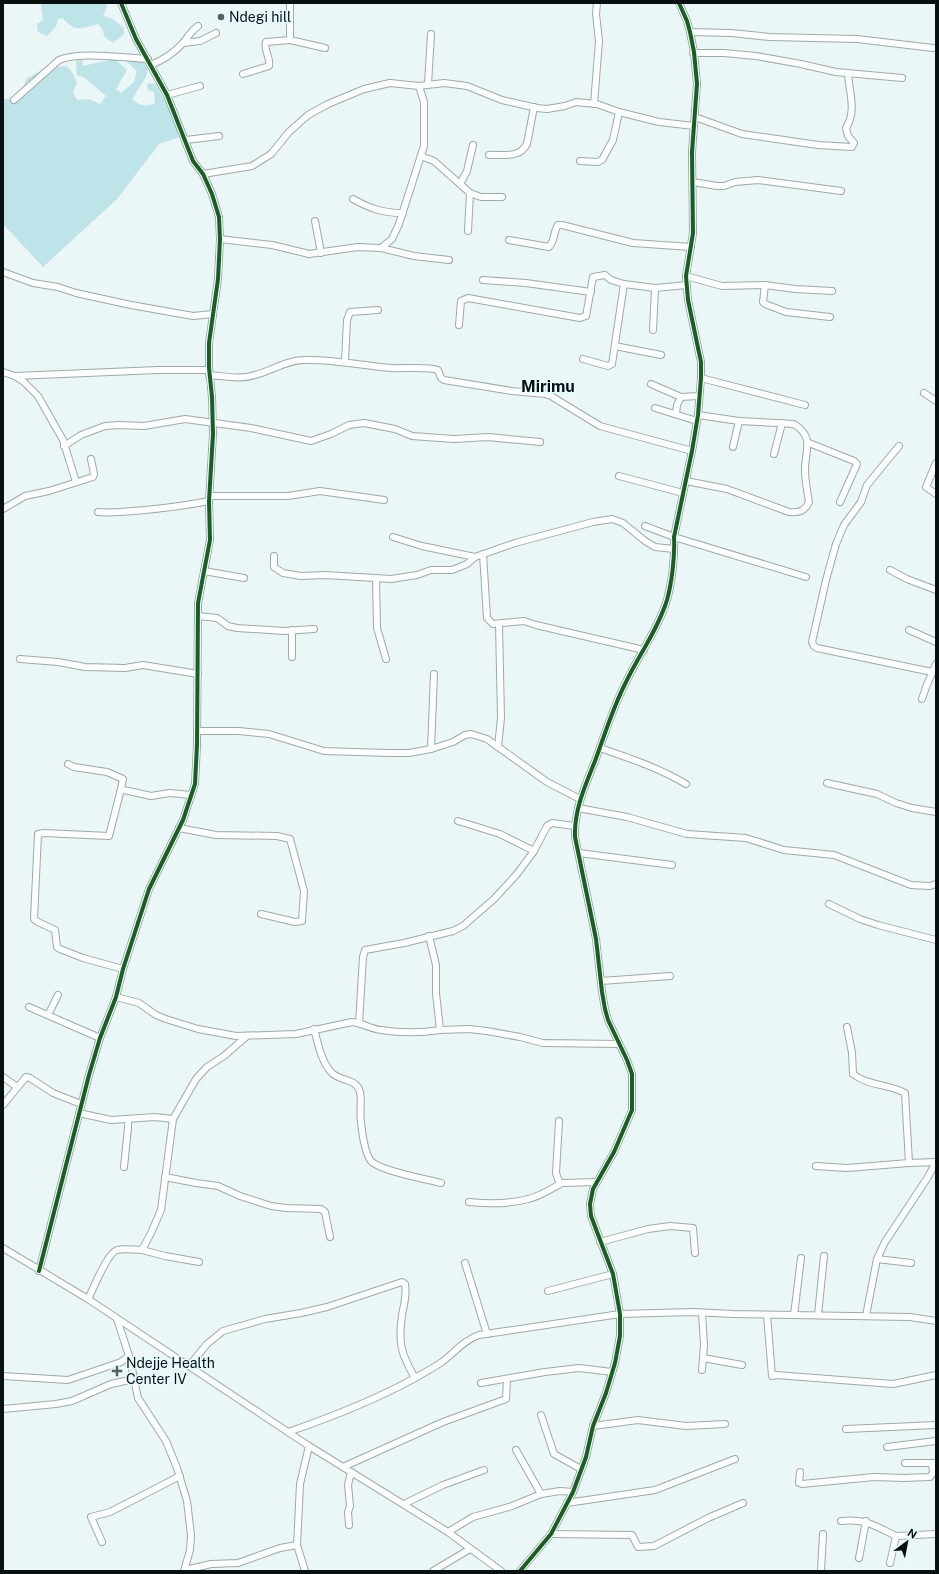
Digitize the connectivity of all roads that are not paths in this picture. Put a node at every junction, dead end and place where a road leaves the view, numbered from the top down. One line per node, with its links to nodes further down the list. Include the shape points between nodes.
1 (121, 3): 14 (street)
2 (290, 3): 9 (street)
3 (597, 3): 23 (street, via 599,41)
4 (679, 3): 6 (street)
5 (198, 26): 10 (street)
6 (690, 32): 12 (street, via 857,39); 13 (street)
7 (216, 33): 10 (street, via 200,41)
8 (431, 34): 18 (street)
9 (290, 40): 11 (street); 16 (street, via 266,42 269,66)
10 (183, 43): 14 (street, via 171,55)
11 (325, 48)
12 (933, 48)
13 (693, 53): 15 (street, via 756,56); 26 (street, via 697,84)
14 (149, 62): 21 (street); 22 (street, via 66,57 58,60)
15 (848, 73): 17 (street); 26 (street, via 853,103 850,122 846,128 854,143 852,147 818,145 742,134)
16 (243, 74)
17 (902, 78)
18 (428, 84): 20 (street); 24 (street, via 467,86 502,100)
19 (200, 86): 21 (street)
20 (419, 86): 32 (street, via 424,102 424,146); 34 (street, via 390,83 378,85 328,104 299,122 271,154 252,166)
21 (168, 95): 29 (street)
22 (14, 100)
23 (594, 104): 24 (street, via 576,102 547,109); 25 (street)
24 (534, 107): 31 (street, via 524,149 513,155)
25 (619, 112): 27 (street, via 659,122); 33 (street, via 613,140 602,160)
26 (695, 116): 27 (street)
27 (694, 126): 35 (street)
28 (219, 136): 29 (street)
29 (186, 140): 34 (street, via 193,161)
30 (473, 145): 36 (street, via 467,171)
31 (489, 155)
32 (421, 156): 36 (street, via 434,161); 41 (street)
33 (580, 161)
34 (203, 174): 44 (street, via 212,194)
35 (693, 182): 37 (street, via 724,186 735,182 758,180); 46 (street)
36 (460, 184): 38 (street)
37 (842, 191)
38 (470, 193): 39 (street, via 481,197); 43 (street)
39 (502, 197)
40 (353, 199): 41 (street, via 375,210)
41 (403, 213): 47 (street, via 392,239)
42 (315, 221): 48 (street)
43 (468, 231)
44 (220, 239): 48 (street, via 272,245 309,254); 60 (street)
45 (509, 240): 46 (street, via 549,247 556,228 562,225 632,243)
46 (691, 247): 51 (street)
47 (381, 248): 48 (street, via 358,247); 49 (street, via 414,256)
48 (321, 253)
49 (449, 260)
50 (3, 272): 60 (street, via 33,283 58,286 131,306 192,316)
51 (686, 276): 54 (street); 55 (street, via 722,286)
52 (483, 280): 58 (street)
53 (624, 284): 56 (street); 58 (street, via 605,275 593,277); 64 (street)
54 (687, 285): 56 (street); 71 (street, via 701,362)
55 (765, 285): 57 (street); 61 (street, via 765,304 786,312)
56 (655, 288): 63 (street)
57 (832, 291)
58 (591, 292): 62 (street, via 586,316 580,318 468,298 461,301)
59 (378, 310): 67 (street, via 350,312 347,320)
60 (213, 314): 69 (street, via 209,343)
61 (830, 317)
62 (459, 325)
63 (653, 330)
64 (615, 346): 65 (street); 66 (street, via 610,366)
65 (660, 354)
66 (583, 360)
67 (345, 362): 69 (street, via 304,360 281,365 254,376 238,378); 89 (street, via 408,370 429,368 438,370 444,380 545,394 600,426)
68 (3, 372): 70 (street)
69 (209, 373): 70 (street, via 158,370); 82 (street)
70 (16, 376): 86 (street, via 30,386 38,396)
71 (701, 378): 74 (street); 77 (street)
72 (651, 384): 75 (street)
73 (924, 393): 76 (street)
74 (699, 396): 75 (street); 80 (street)
75 (681, 397): 79 (street)
76 (936, 401)
77 (805, 405)
78 (655, 408): 79 (street)
79 (676, 414): 80 (street)
80 (698, 418): 81 (street); 89 (street)
81 (739, 420): 83 (street); 88 (street)
82 (213, 423): 84 (street, via 311,441 364,423 395,429 412,436 488,437); 86 (street, via 185,419 144,426 105,426 81,435); 98 (street)
83 (782, 423): 85 (street, via 794,424 800,428); 90 (street)
84 (540, 442)
85 (809, 443): 94 (street, via 805,468 809,502 797,513 727,489); 100 (street, via 857,464)
86 (64, 446): 95 (street)
87 (899, 446): 127 (street, via 867,485 861,502 844,525 826,580 812,642 817,648)
88 (733, 447)
89 (692, 451): 94 (street)
90 (774, 454)
91 (91, 459): 95 (street, via 94,476)
92 (936, 463): 97 (street, via 926,485)
93 (619, 476): 96 (street)
94 (686, 481): 96 (street)
95 (76, 482): 101 (street, via 25,496)
96 (683, 493): 105 (street)
97 (936, 494)
98 (210, 498): 99 (street, via 288,496 320,491); 102 (street, via 183,507); 111 (street, via 210,540)
99 (384, 500)
100 (840, 502)
101 (3, 509)
102 (98, 512)
103 (645, 526): 105 (street)
104 (393, 537): 109 (street)
105 (674, 537): 106 (street); 112 (street)
106 (674, 549): 107 (street, via 655,547 623,523 612,519 592,522); 122 (street, via 667,600)
107 (483, 554): 109 (street); 117 (street, via 487,618 493,624)
108 (274, 556): 114 (street, via 275,569 283,573 301,576)
109 (475, 557): 114 (street, via 467,564 452,570 431,570 391,579)
110 (890, 570): 115 (street)
111 (204, 571): 113 (street); 116 (street)
112 (806, 577)
113 (244, 578)
114 (376, 578): 125 (street, via 377,628)
115 (936, 590)
116 (198, 616): 119 (street, via 218,618 228,626 237,628); 128 (street)
117 (499, 624): 122 (street, via 524,622); 132 (street, via 501,718)
118 (314, 629): 119 (street)
119 (292, 630): 123 (street)
120 (909, 630): 121 (street)
121 (936, 642)
122 (644, 650): 133 (street, via 614,707)
123 (292, 658)
124 (20, 659): 128 (street, via 93,668 143,665)
125 (386, 659)
126 (936, 664): 127 (street)
127 (932, 672): 130 (street)
128 (198, 674): 131 (street)
129 (434, 674): 134 (street)
130 (922, 699)
131 (197, 731): 134 (street, via 270,734 324,751 409,753); 139 (street, via 195,784)
132 (498, 747): 134 (street, via 471,734); 140 (street, via 546,782)
133 (600, 748): 137 (street, via 648,764); 140 (street)
134 (431, 749)
135 (68, 764): 138 (street, via 107,772 122,779)
136 (826, 783): 142 (street, via 877,794 906,807)
137 (686, 784)
138 (121, 789): 139 (street, via 151,796 170,793); 154 (street, via 109,836 38,834 34,919 55,930 60,949)
139 (192, 795): 145 (street)
140 (580, 798): 141 (street)
141 (578, 808): 144 (street); 149 (street, via 627,817 687,834 753,839 784,850 834,855 911,885)
142 (936, 812)
143 (458, 821): 146 (street, via 500,834)
144 (575, 826): 146 (street, via 552,823 547,826); 147 (street)
145 (179, 828): 151 (street, via 216,835 276,836 290,839 304,891 302,921 295,922); 154 (street, via 149,890)
146 (534, 851): 152 (street, via 517,874 475,917 459,928)
147 (578, 853): 148 (street); 156 (street, via 596,939)
148 (672, 865)
149 (936, 884)
150 (829, 904): 153 (street, via 878,926)
151 (261, 914)
152 (429, 936): 161 (street, via 365,950); 164 (street, via 436,965)
153 (936, 940)
154 (123, 969): 158 (street)
155 (670, 976): 156 (street)
156 (601, 982): 167 (street, via 608,1020)
157 (58, 995): 160 (street)
158 (116, 997): 165 (street, via 139,1003 156,1015 198,1029); 166 (street)
159 (29, 1007): 160 (street)
160 (48, 1015): 166 (street)
161 (360, 1023): 163 (street, via 352,1022); 164 (street, via 382,1031 416,1033)
162 (847, 1027): 177 (street, via 853,1074 873,1084 905,1093)
163 (314, 1029): 165 (street, via 296,1034); 182 (street, via 321,1053 331,1073 356,1084 360,1090 360,1121 371,1160 383,1168)
164 (440, 1030): 167 (street, via 487,1031 543,1044)
165 (247, 1036): 174 (street, via 207,1067 196,1079)
166 (100, 1038): 170 (street)
167 (618, 1044): 181 (street, via 632,1074 632,1110 614,1152)
168 (3, 1077): 169 (street)
169 (17, 1087): 170 (street, via 26,1077 30,1078 52,1093); 171 (street)
170 (81, 1104): 172 (street)
171 (3, 1105)
172 (79, 1113): 173 (street, via 111,1120); 196 (street)
173 (128, 1119): 174 (street); 179 (street)
174 (173, 1119): 180 (street)
175 (559, 1121): 183 (street, via 556,1173 559,1182)
176 (936, 1162): 177 (street); 192 (street)
177 (909, 1163): 178 (street, via 858,1168)
178 (816, 1166)
179 (124, 1168)
180 (165, 1177): 185 (street, via 218,1186 271,1206 321,1209 325,1212); 188 (street, via 161,1210)
181 (596, 1182): 183 (street); 186 (street, via 590,1204 591,1216)
182 (441, 1183)
183 (562, 1183): 184 (street, via 528,1199)
184 (469, 1202)
185 (330, 1237)
186 (600, 1242): 189 (street, via 648,1229 670,1226 693,1228); 197 (street)
187 (3, 1248): 196 (street)
188 (142, 1250): 193 (street); 199 (street, via 114,1252)
189 (695, 1253)
190 (824, 1256): 204 (street)
191 (801, 1258): 203 (street)
192 (877, 1259): 195 (street); 205 (street)
193 (199, 1262)
194 (465, 1263): 208 (street)
195 (911, 1263)
196 (39, 1270): 199 (street)
197 (613, 1274): 198 (street); 201 (street)
198 (548, 1291)
199 (88, 1299): 206 (street)
200 (702, 1313): 201 (street); 202 (street); 210 (street)
201 (620, 1314): 208 (street); 214 (street, via 620,1336)
202 (767, 1315): 203 (street); 215 (street, via 772,1376 893,1384)
203 (794, 1315): 204 (street)
204 (818, 1315): 205 (street)
205 (866, 1316): 207 (street, via 910,1317)
206 (117, 1319): 209 (street); 212 (street)
207 (936, 1321)
208 (487, 1334): 217 (street, via 470,1338 442,1362)
209 (129, 1356): 216 (street, via 121,1362 68,1380); 218 (street)
210 (703, 1358): 211 (street); 213 (street)
211 (742, 1365)
212 (189, 1366): 217 (street, via 207,1344 223,1331 265,1319 327,1307 402,1282 405,1284 406,1295 400,1343 406,1363); 227 (street)
213 (702, 1370)
214 (612, 1372): 219 (street, via 579,1368); 225 (street)
215 (936, 1375)
216 (3, 1376)
217 (415, 1378): 227 (street, via 339,1414)
218 (134, 1379): 221 (street, via 111,1384 72,1401); 240 (street, via 138,1398 166,1441)
219 (507, 1379): 220 (street); 235 (street, via 506,1399 443,1422)
220 (481, 1383)
221 (3, 1409)
222 (541, 1415): 236 (street, via 554,1454)
223 (725, 1424): 225 (street, via 686,1426 638,1420)
224 (936, 1425): 226 (street)
225 (593, 1426): 236 (street)
226 (846, 1430)
227 (288, 1432): 229 (street)
228 (936, 1441): 230 (street)
229 (309, 1446): 235 (street); 255 (street, via 300,1484)
230 (888, 1447)
231 (516, 1450): 242 (street)
232 (736, 1459): 243 (street, via 655,1490)
233 (905, 1463): 234 (street)
234 (934, 1463): 239 (street, via 930,1477 874,1477 802,1484)
235 (343, 1467): 238 (street)
236 (581, 1469): 241 (street)
237 (484, 1470): 245 (street, via 443,1485)
238 (351, 1472): 245 (street); 248 (street, via 348,1485)
239 (800, 1472)
240 (180, 1476): 254 (street, via 110,1512 91,1516); 259 (street, via 187,1501 190,1529 190,1550)
241 (573, 1492): 242 (street); 243 (street)
242 (542, 1494): 249 (street, via 473,1517)
243 (567, 1503): 250 (street)
244 (743, 1503): 250 (street, via 654,1546 638,1547 630,1535)
245 (404, 1504): 249 (street)
246 (841, 1521): 247 (street)
247 (866, 1521): 253 (street); 257 (street)
248 (349, 1525)
249 (448, 1532): 256 (street)
250 (551, 1534): 263 (street)
251 (823, 1534): 264 (street)
252 (936, 1534): 253 (street)
253 (896, 1536): 258 (street)
254 (102, 1542)
255 (297, 1545): 259 (street, via 280,1548 238,1563 211,1564); 260 (street)
256 (470, 1549): 261 (street); 262 (street)
257 (859, 1558)
258 (890, 1563)
259 (184, 1570)
260 (305, 1571)
261 (433, 1571)
262 (501, 1571)
263 (520, 1571)
264 (821, 1571)

